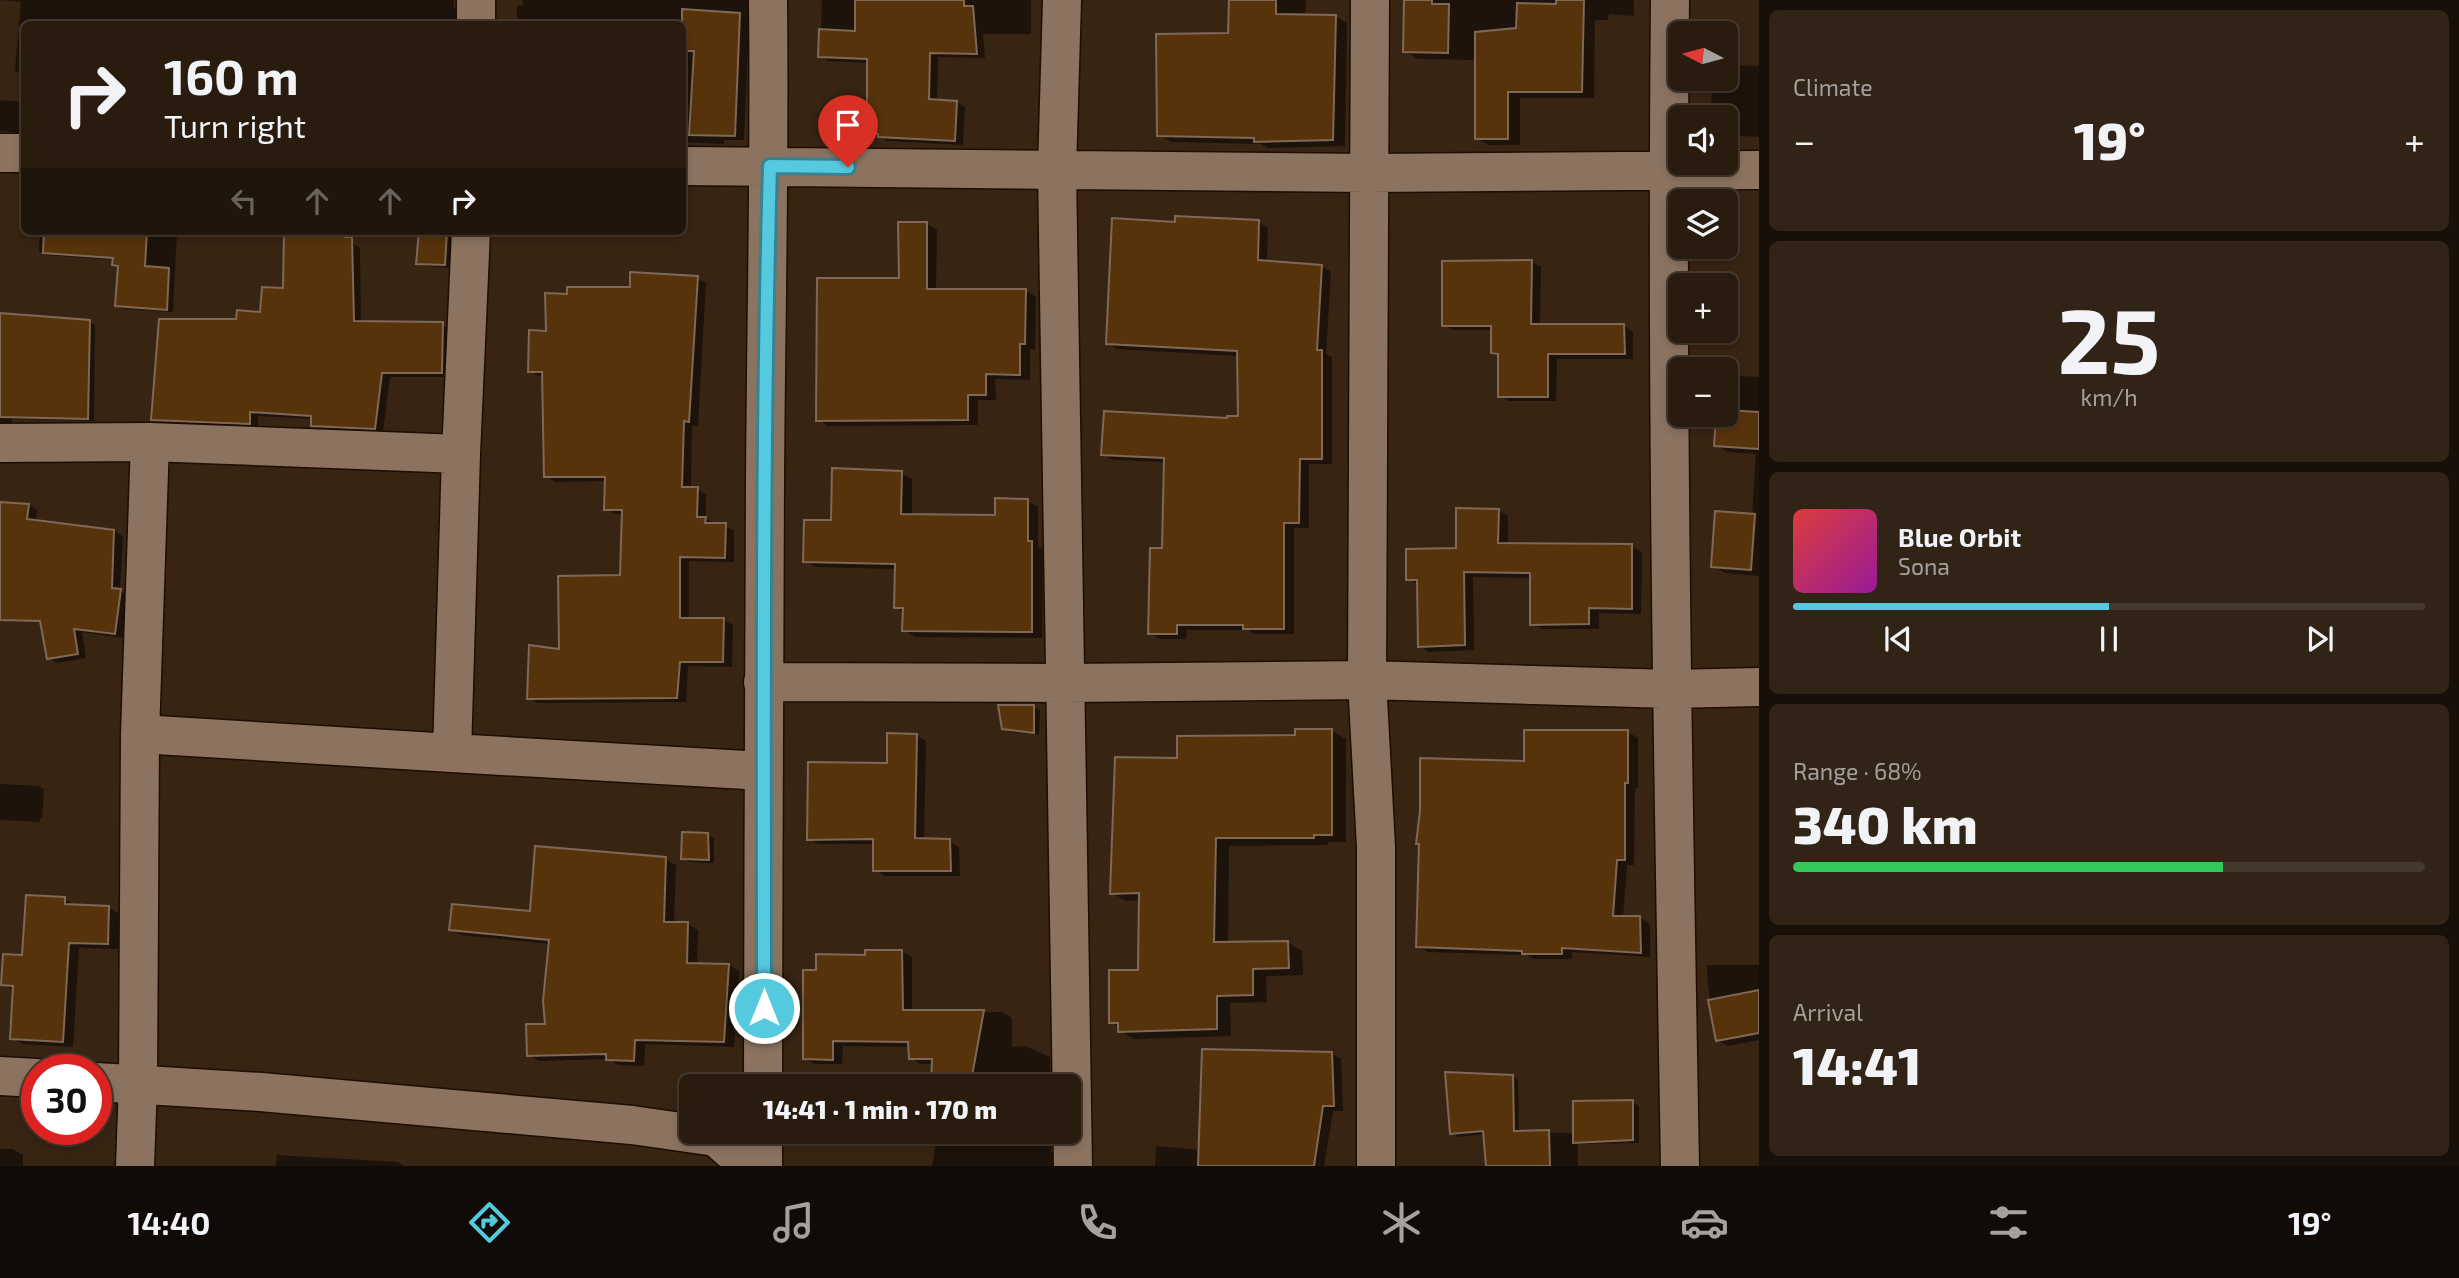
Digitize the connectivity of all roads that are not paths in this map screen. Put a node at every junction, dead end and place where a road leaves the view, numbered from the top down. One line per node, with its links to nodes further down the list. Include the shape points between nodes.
1 (476, 0): 6 (street)
2 (768, 0): 11 (street)
3 (1062, 0): 12 (street)
4 (1370, 0): 16 (street)
5 (1670, 0): 7 (street)
6 (476, 21)
7 (1669, 105)
8 (0, 153): 9 (street)
9 (21, 153)
10 (686, 166): 11 (street)
11 (770, 166): 12 (street); 23 (street)
12 (1058, 170): 16 (street); 24 (street)
13 (1668, 170): 16 (street)
14 (1738, 170): 15 (street)
15 (1759, 170)
16 (1368, 173): 22 (street)
17 (1668, 175): 26 (street)
18 (471, 235): 21 (street)
19 (149, 442): 20 (street); 21 (street); 27 (street)
20 (0, 443)
21 (461, 454): 28 (street)
22 (1367, 680): 24 (street); 26 (street); 40 (street, via 1376,847)
23 (763, 682): 24 (street); 29 (street)
24 (1065, 682): 39 (street)
25 (1759, 687): 26 (street)
26 (1671, 689): 41 (street)
27 (140, 734): 28 (street); 34 (street)
28 (452, 753): 29 (street)
29 (764, 771): 30 (street)
30 (763, 1074)
31 (0, 1076): 32 (street)
32 (21, 1077)
33 (112, 1083): 34 (street)
34 (138, 1084): 36 (street); 37 (street, via 632,1125 716,1137)
35 (763, 1144): 38 (street)
36 (135, 1166)
37 (750, 1166)
38 (763, 1166)
39 (1073, 1166)
40 (1376, 1166)
41 (1680, 1166)

